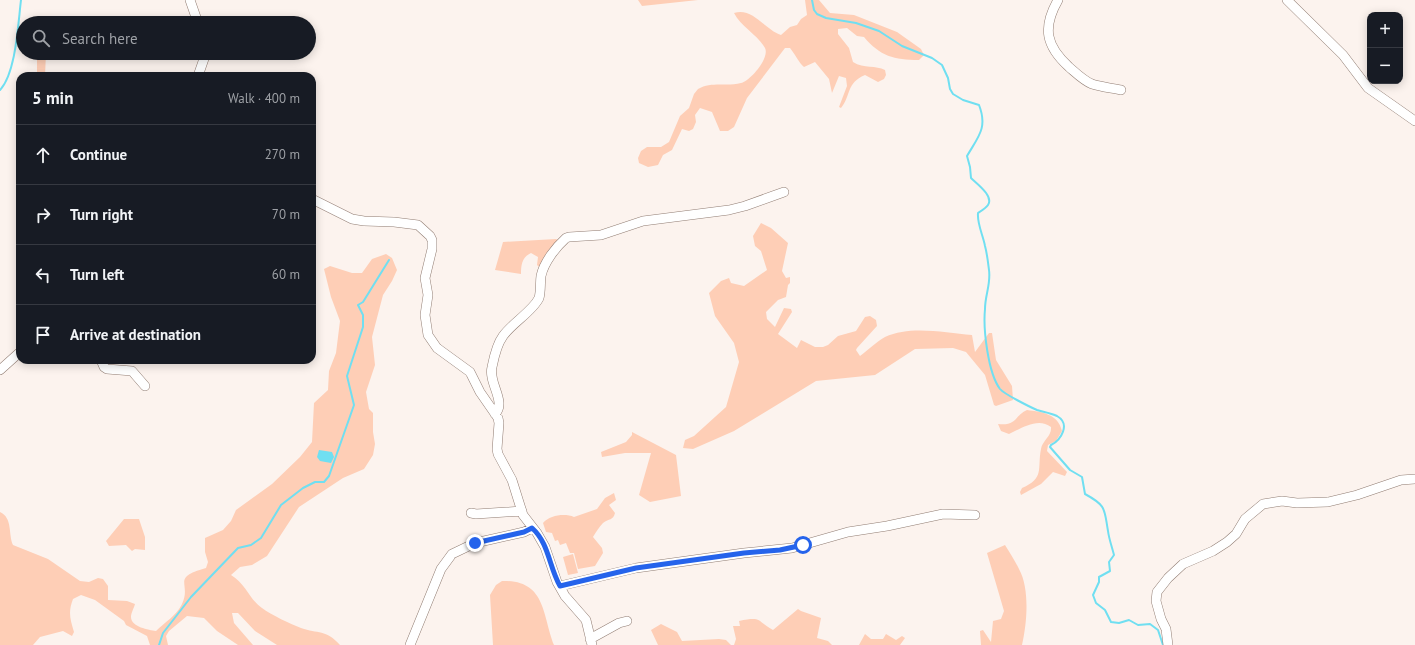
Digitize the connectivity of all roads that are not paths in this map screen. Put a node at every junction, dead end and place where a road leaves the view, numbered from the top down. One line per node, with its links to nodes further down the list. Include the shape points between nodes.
1 (190, 0): 4 (street)
2 (1058, 0): 7 (street, via 1050,14 1048,26 1049,38 1055,52 1074,72 1091,84)
3 (1288, 0): 8 (street, via 1343,55 1368,88)
4 (196, 16)
5 (204, 60): 6 (street)
6 (199, 72)
7 (1122, 90)
8 (1414, 118)
9 (784, 192): 15 (street, via 729,210 656,218 601,235 566,238 546,263 541,277 539,297 535,304 500,341 491,373 499,398)
10 (316, 201): 15 (street, via 352,219 418,226 428,232 432,240 424,278 428,295 425,315 428,335 437,348 470,372)
11 (16, 356): 13 (street)
12 (103, 364): 14 (street, via 106,369 132,371)
13 (0, 370)
14 (145, 386)
15 (495, 414): 17 (street, via 499,423 498,454 512,480)
16 (1415, 478): 25 (street, via 1328,502 1282,501 1263,504 1245,519 1236,534 1227,542 1183,564 1157,592 1156,601 1166,629)
17 (522, 511): 18 (street); 20 (street)
18 (471, 513)
19 (975, 515): 21 (street, via 943,514 848,532 792,548 636,568)
20 (532, 528): 21 (street, via 545,547); 24 (street, via 475,543 452,554 441,569)
21 (560, 586): 23 (street, via 565,596 586,620)
22 (627, 621): 23 (street, via 619,623)
23 (591, 642)
24 (410, 645)
25 (1168, 645)

